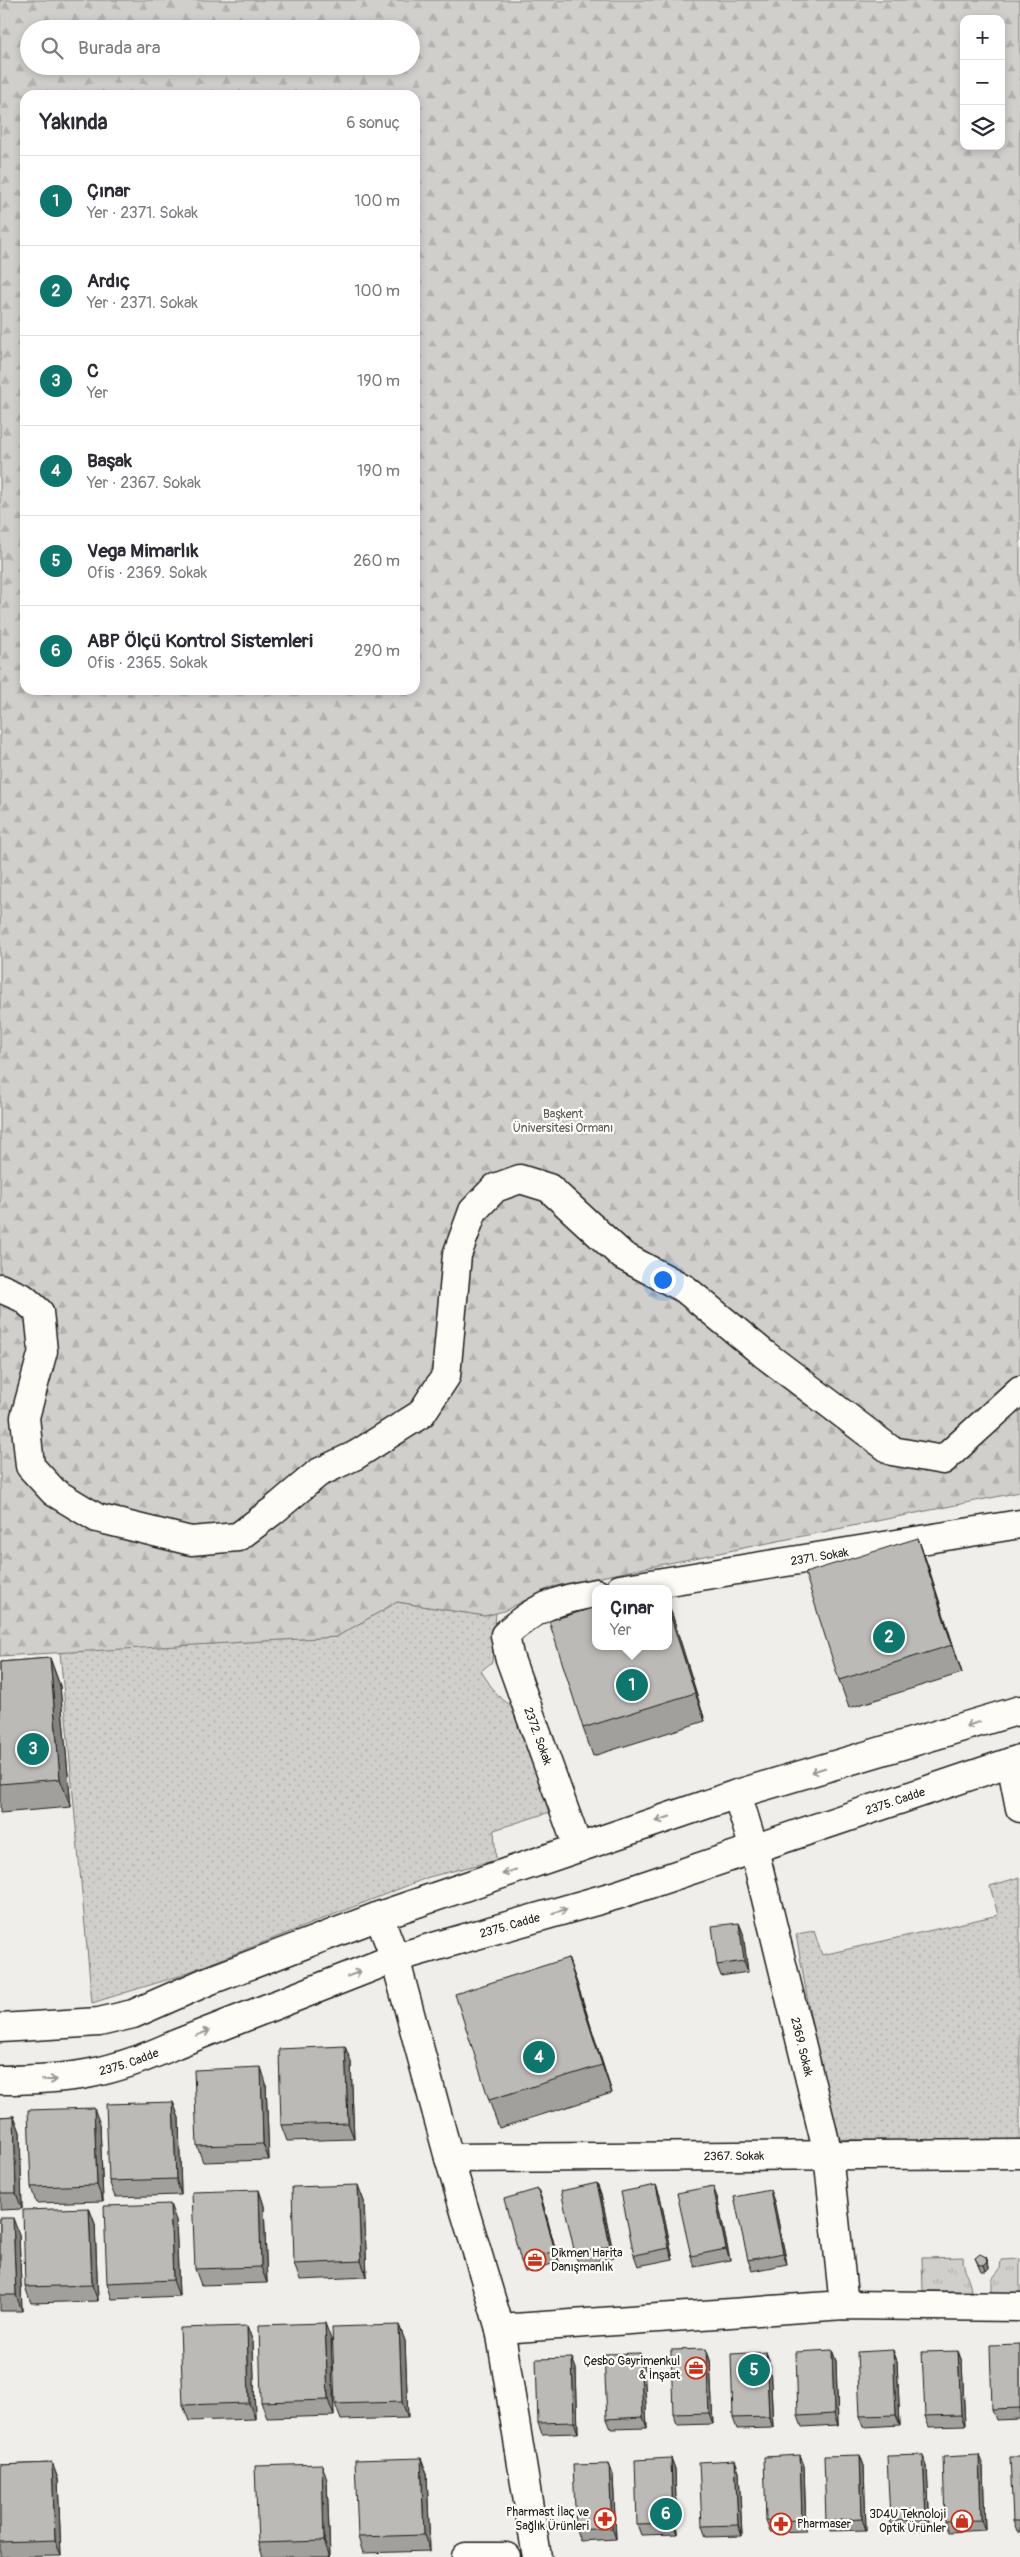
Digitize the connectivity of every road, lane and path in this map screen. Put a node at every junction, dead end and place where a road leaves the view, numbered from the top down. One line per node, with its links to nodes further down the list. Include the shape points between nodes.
1 (0, 1288): 2 (street, via 23,1298 39,1312 43,1351 25,1417 30,1466 54,1492 97,1518 191,1542 238,1537 318,1473 356,1455 422,1414 446,1376 457,1255 473,1211 496,1188 520,1179 549,1188 623,1256 685,1289 892,1451 943,1460)
2 (1020, 1390)
3 (1020, 1524): 4 (street, 2371. Sokak)
4 (645, 1585)
5 (592, 1594): 10 (street, 2372. Sokak, via 562,1598 514,1626 505,1635 509,1656)
6 (1020, 1710): 8 (street, one-way to 8)
7 (1016, 1760): 9 (street); 11 (street, 2375. Cadde)
8 (737, 1794): 10 (street, one-way to 10); 11 (street, 2369. Sokak)
9 (1020, 1808)
10 (578, 1848): 12 (street, one-way to 12)
11 (754, 1849): 13 (street, 2375. Cadde, one-way to 11, via 617,1895); 16 (street, 2369. Sokak)
12 (379, 1916): 13 (street); 14 (street, via 208,1981 133,2014 99,2022)
13 (395, 1958): 15 (street, 2375. Cadde, one-way to 13, via 52,2080 108,2070 144,2059); 18 (street)
14 (0, 2028)
15 (0, 2080)
16 (828, 2154): 17 (street, 2367. Sokak); 18 (street, 2367. Sokak); 19 (street, 2369. Sokak)
17 (1020, 2154)
18 (449, 2158): 21 (street)
19 (844, 2305): 20 (street); 21 (street)
20 (1020, 2307)
21 (500, 2329): 24 (street)
22 (466, 2557): 23 (street)
23 (506, 2557)
24 (537, 2557)

